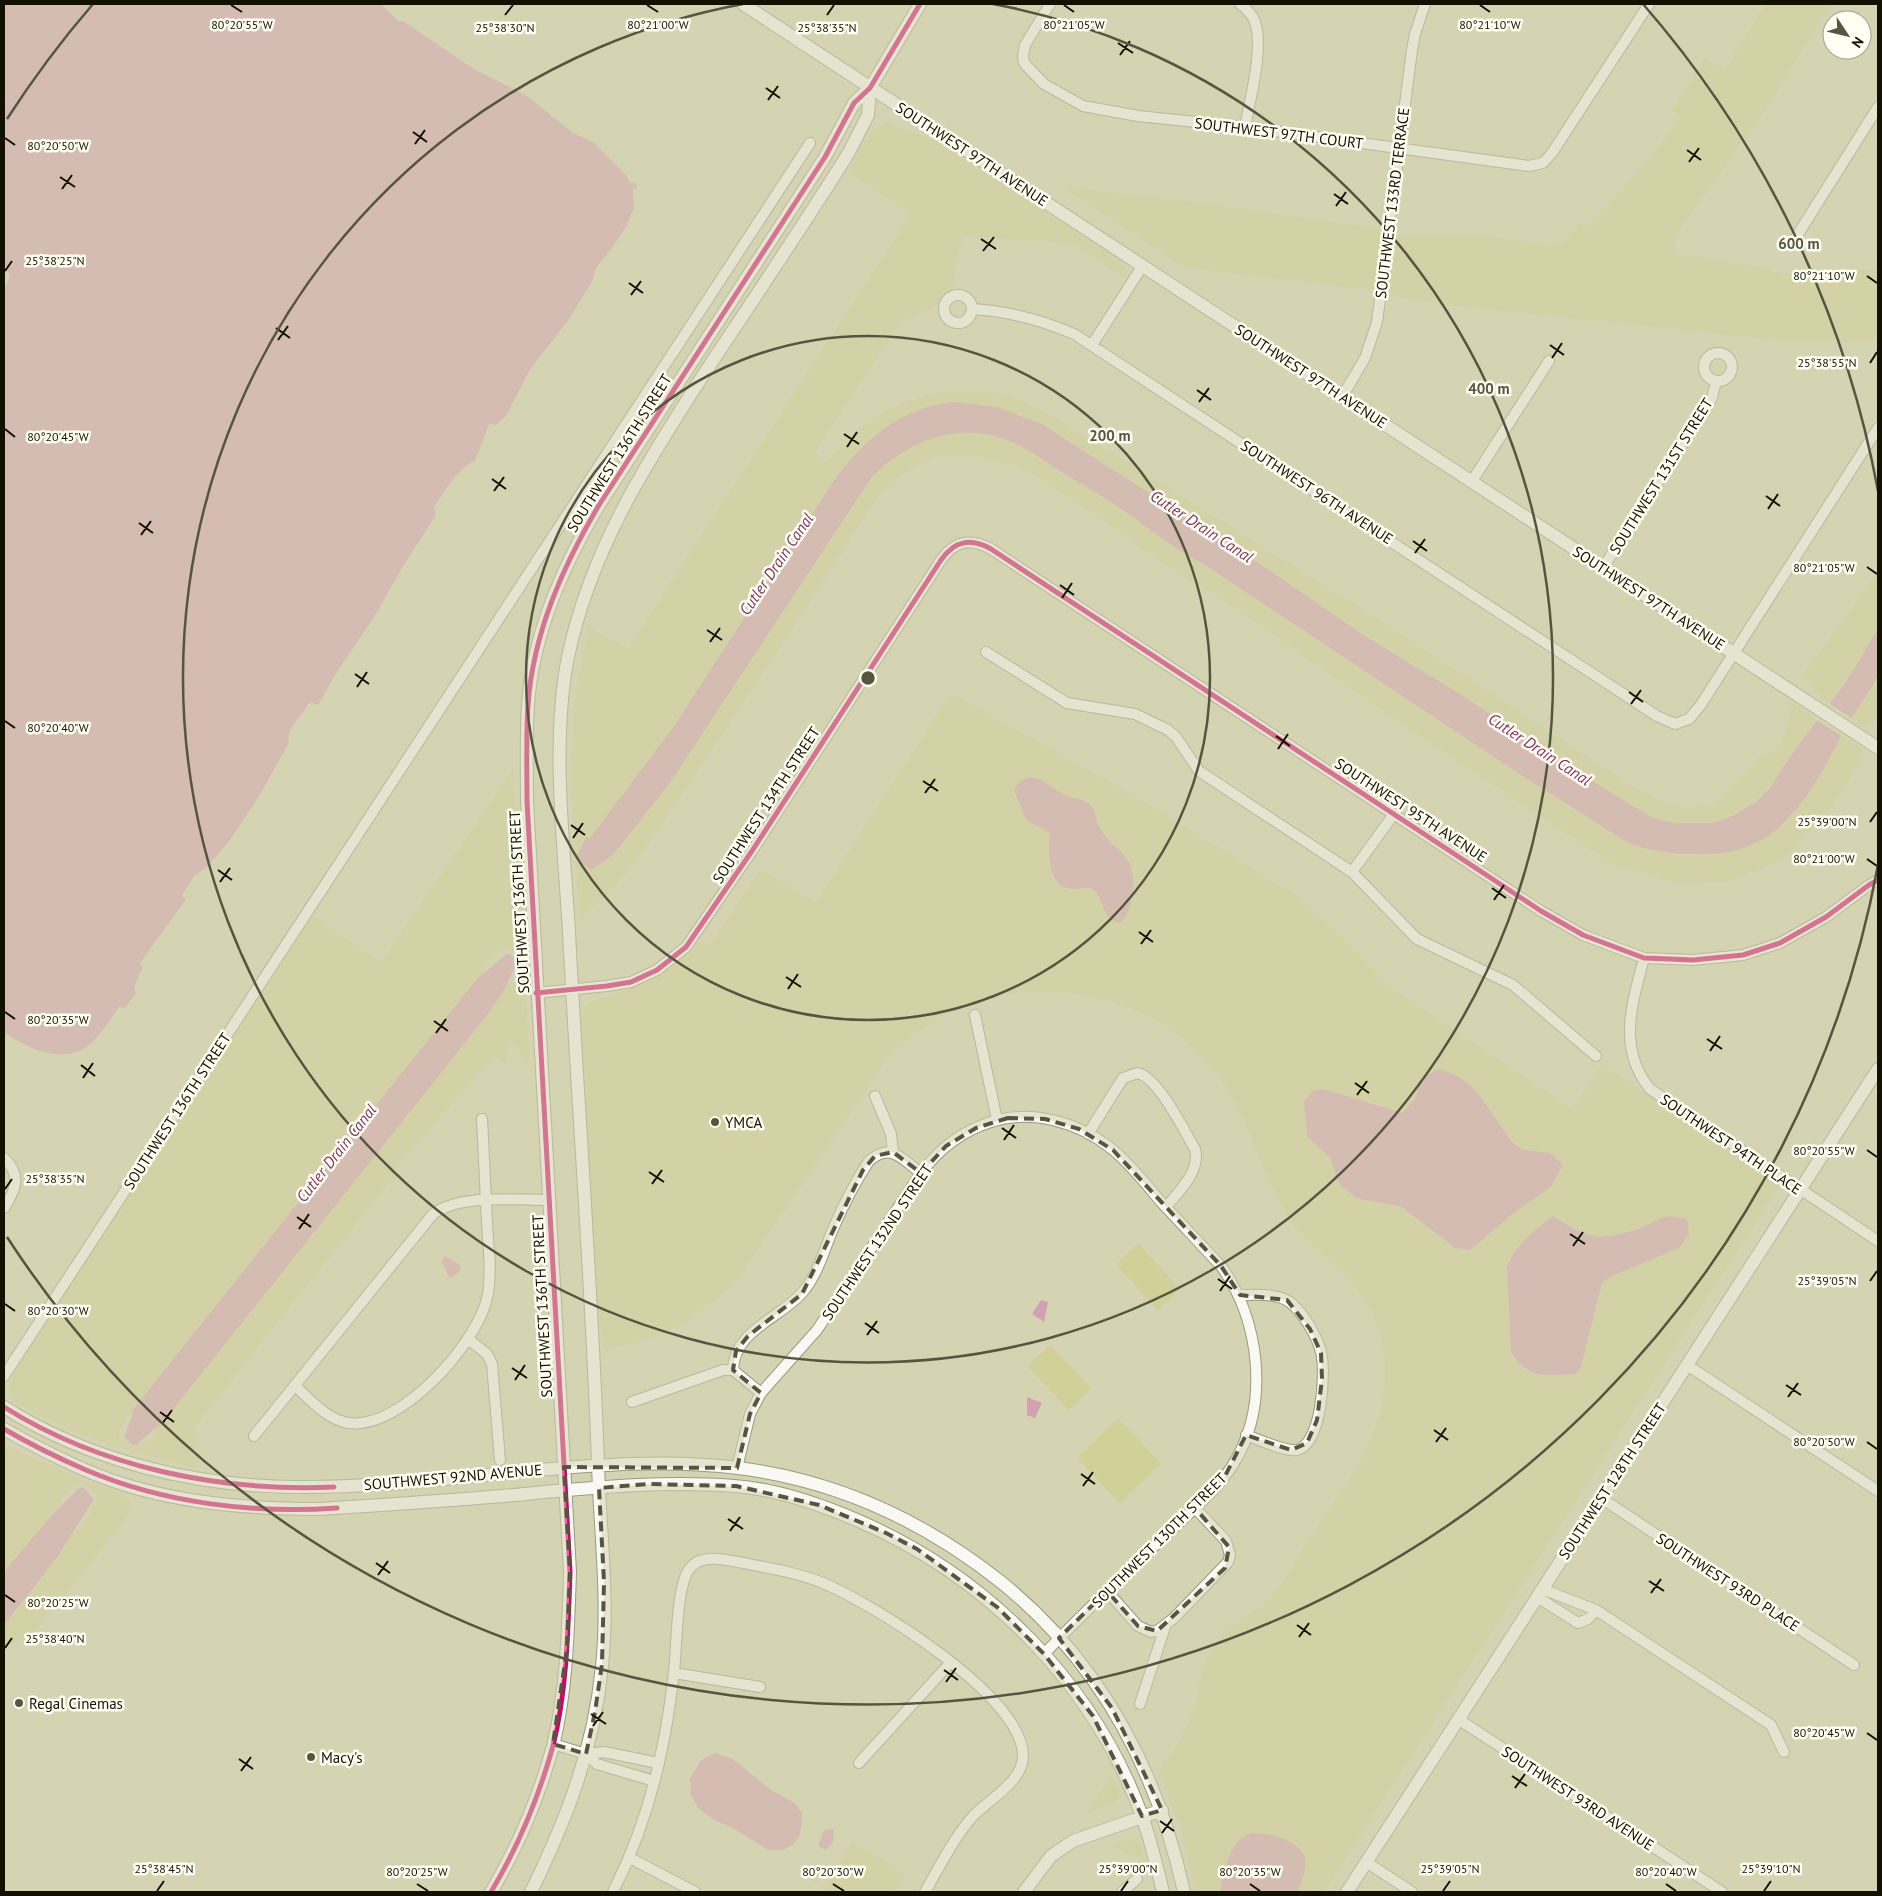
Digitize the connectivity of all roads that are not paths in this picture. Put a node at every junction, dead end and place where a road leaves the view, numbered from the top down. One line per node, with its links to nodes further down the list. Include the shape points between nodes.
1 (743, 4): 7 (street, SOUTHWEST 97TH AVENUE)
2 (920, 4): 7 (street, SOUTHWEST 136TH STREET)
3 (1050, 4): 9 (street, SOUTHWEST 97TH COURT, via 1025,45 1023,56 1027,68 1044,84 1092,109)
4 (1240, 4): 9 (street, via 1252,15 1257,28)
5 (1425, 4): 11 (street, SOUTHWEST 133RD TERRACE, via 1415,34)
6 (1649, 4): 11 (street, SOUTHWEST 97TH COURT, via 1543,162 1524,165)
7 (870, 88): 13 (street, SOUTHWEST 97TH AVENUE); 30 (street, SOUTHWEST 136TH STREET, via 868,115 848,154 635,483 599,557 582,605 568,659 561,720 561,793); 31 (street, SOUTHWEST 136TH STREET, via 854,103 820,164 599,505 576,544 557,587 538,645 528,704 527,801)
8 (1878, 107): 12 (street)
9 (1245, 127): 11 (street, SOUTHWEST 97TH COURT)
10 (810, 143): 52 (street, SOUTHWEST 136TH STREET)
11 (1399, 148): 18 (street, SOUTHWEST 133RD TERRACE, via 1373,337 1362,364)
12 (1794, 239)
13 (1143, 265): 15 (street); 18 (street, SOUTHWEST 97TH AVENUE)
14 (972, 310): 15 (street, SOUTHWEST 96TH AVENUE, via 1040,321)
15 (1092, 345): 24 (street, SOUTHWEST 96TH AVENUE, via 1657,716 1674,724 1689,719)
16 (1549, 361): 20 (street)
17 (1716, 381): 22 (street, SOUTHWEST 131ST STREET, via 1712,398)
18 (1342, 397): 20 (street, SOUTHWEST 97TH AVENUE)
19 (1878, 428): 24 (street)
20 (1472, 481): 22 (street, SOUTHWEST 97TH AVENUE)
21 (956, 544): 26 (street, SOUTHWEST 95TH AVENUE, via 974,542 992,550); 30 (street, SOUTHWEST 134TH STREET, via 941,560 691,941 664,966 640,979)
22 (1603, 568): 24 (street, SOUTHWEST 97TH AVENUE)
23 (986, 652): 27 (street, via 1067,704 1135,714 1168,730 1199,771)
24 (1733, 653): 25 (street, SOUTHWEST 97TH AVENUE)
25 (1878, 748)
26 (1394, 814): 27 (street); 29 (street, SOUTHWEST 95TH AVENUE, via 1574,931)
27 (1352, 872): 33 (street, via 1417,939 1513,985)
28 (1877, 880): 29 (street, SOUTHWEST 95TH AVENUE, via 1812,926 1763,950 1693,960)
29 (1644, 958): 42 (street, SOUTHWEST 94TH PLACE, via 1629,1036 1632,1059 1643,1079 1657,1095)
30 (572, 990): 31 (street, SOUTHWEST 134TH STREET); 61 (street, SOUTHWEST 136TH STREET)
31 (536, 993): 44 (street, SOUTHWEST 136TH STREET)
32 (975, 1015): 37 (street)
33 (1596, 1056)
34 (1878, 1069): 42 (street, SOUTHWEST 128TH STREET)
35 (875, 1096): 39 (street, via 891,1134)
36 (482, 1119): 43 (street)
37 (998, 1120): 38 (street, SOUTHWEST 132ND STREET, via 1035,1117 1063,1123); 41 (street, SOUTHWEST 132ND STREET, via 951,1143)
38 (1088, 1134): 45 (street, SOUTHWEST 132ND STREET, via 1113,1150); 45 (street, via 1123,1078 1138,1073 1150,1080 1195,1149 1197,1158 1187,1180)
39 (893, 1152): 41 (street); 51 (street, via 883,1152 869,1161 806,1287 739,1345 733,1358)
40 (4, 1158): 46 (street, via 15,1171 15,1188)
41 (922, 1173): 54 (street, SOUTHWEST 132ND STREET, via 817,1330)
42 (1800, 1190): 47 (street, SOUTHWEST 94TH PLACE); 50 (street, SOUTHWEST 128TH STREET)
43 (486, 1200): 44 (street); 49 (street, via 490,1285 484,1311); 53 (street, via 446,1206 432,1214)
44 (548, 1200): 62 (street, SOUTHWEST 136TH STREET)
45 (1166, 1206): 48 (street, SOUTHWEST 130TH STREET, via 1221,1266)
46 (4, 1208)
47 (1878, 1241)
48 (1240, 1295): 59 (street, SOUTHWEST 130TH STREET, via 1250,1323 1255,1352 1254,1402); 59 (street, via 1273,1296 1294,1305 1314,1336 1322,1360 1321,1402 1311,1437 1303,1447 1291,1450)
49 (468, 1339): 53 (street, via 418,1395 397,1409 369,1421 349,1423 338,1420); 60 (street, via 487,1354 492,1364)
50 (1687, 1365): 66 (street); 67 (street, SOUTHWEST 128TH STREET)
51 (733, 1370): 54 (street); 55 (street, via 723,1370)
52 (4, 1376)
53 (296, 1387): 58 (street)
54 (761, 1392): 63 (street, SOUTHWEST 132ND STREET, via 750,1414)
55 (632, 1402)
56 (4, 1407): 62 (street, SOUTHWEST 92ND AVENUE, via 58,1436 117,1458 224,1483 321,1487)
57 (4, 1429): 65 (street, SOUTHWEST 92ND AVENUE, via 105,1477 170,1496 223,1505 320,1509)
58 (254, 1436)
59 (1246, 1436): 68 (street, SOUTHWEST 130TH STREET, via 1226,1476)
60 (500, 1460)
61 (598, 1465): 62 (street, SOUTHWEST 92ND AVENUE); 63 (street, SOUTHWEST 92ND AVENUE); 64 (street, SOUTHWEST 136TH STREET)
62 (564, 1468): 65 (street, SOUTHWEST 136TH STREET)
63 (737, 1468): 69 (street, SOUTHWEST 92ND AVENUE, via 830,1488)
64 (599, 1488): 65 (street, SOUTHWEST 92ND AVENUE); 71 (street, SOUTHWEST 92ND AVENUE, via 648,1484 736,1486 819,1505); 87 (street, SOUTHWEST 136TH STREET, via 604,1582 602,1664)
65 (565, 1490): 85 (street, SOUTHWEST 136TH STREET, via 570,1572 567,1649)
66 (1878, 1491)
67 (1601, 1498): 74 (street, SOUTHWEST 128TH STREET); 80 (street, SOUTHWEST 93RD PLACE)
68 (1195, 1508): 73 (street, SOUTHWEST 130TH STREET); 76 (street, via 1226,1541 1230,1555 1225,1568)
69 (899, 1516): 70 (street, SOUTHWEST 92ND AVENUE); 71 (street)
70 (917, 1525): 72 (street); 77 (street, SOUTHWEST 92ND AVENUE, via 978,1564 1023,1600)
71 (890, 1535): 72 (street, SOUTHWEST 92ND AVENUE)
72 (906, 1544): 78 (street, SOUTHWEST 92ND AVENUE, via 997,1606)
73 (1107, 1591): 76 (street, via 1144,1630); 77 (street, SOUTHWEST 130TH STREET)
74 (1540, 1593): 75 (street, via 1580,1602); 75 (street, via 1578,1623 1588,1619); 84 (street, SOUTHWEST 128TH STREET)
75 (1596, 1610): 86 (street, via 1771,1726)
76 (1164, 1628): 83 (street)
77 (1059, 1638): 78 (street, SOUTHWEST 130TH STREET); 91 (street, SOUTHWEST 92ND AVENUE, via 1112,1708 1138,1753)
78 (1044, 1654): 92 (street, SOUTHWEST 92ND AVENUE, via 1093,1716)
79 (951, 1662): 81 (street, via 922,1640 821,1582 767,1567 729,1560 702,1560 692,1566 682,1582); 89 (street); 100 (street, via 994,1703 1015,1730 1022,1745 1021,1768 968,1822)
80 (1854, 1665)
81 (674, 1673): 82 (street); 88 (street)
82 (760, 1687)
83 (1140, 1704)
84 (1458, 1719): 94 (street, SOUTHWEST 128TH STREET); 107 (street, SOUTHWEST 93RD AVENUE)
85 (553, 1744): 87 (street); 96 (street, SOUTHWEST 136TH STREET, via 529,1814)
86 (1784, 1752)
87 (586, 1754): 88 (street, via 604,1752); 90 (street, via 597,1764); 97 (street, SOUTHWEST 136TH STREET, via 562,1828)
88 (658, 1763): 90 (street)
89 (859, 1763)
90 (654, 1781): 93 (street)
91 (1162, 1810): 92 (street); 104 (street, SOUTHWEST 92ND AVENUE)
92 (1142, 1816): 101 (street, via 1063,1847); 103 (street, SOUTHWEST 92ND AVENUE)
93 (630, 1858): 98 (street); 99 (street)
94 (1366, 1862): 105 (street, SOUTHWEST 128TH STREET); 106 (street)
95 (1137, 1879): 102 (street)
96 (491, 1892)
97 (531, 1892)
98 (613, 1892)
99 (695, 1892)
100 (925, 1892)
101 (1024, 1892)
102 (1122, 1892)
103 (1163, 1892)
104 (1184, 1892)
105 (1346, 1892)
106 (1412, 1892)
107 (1722, 1892)

